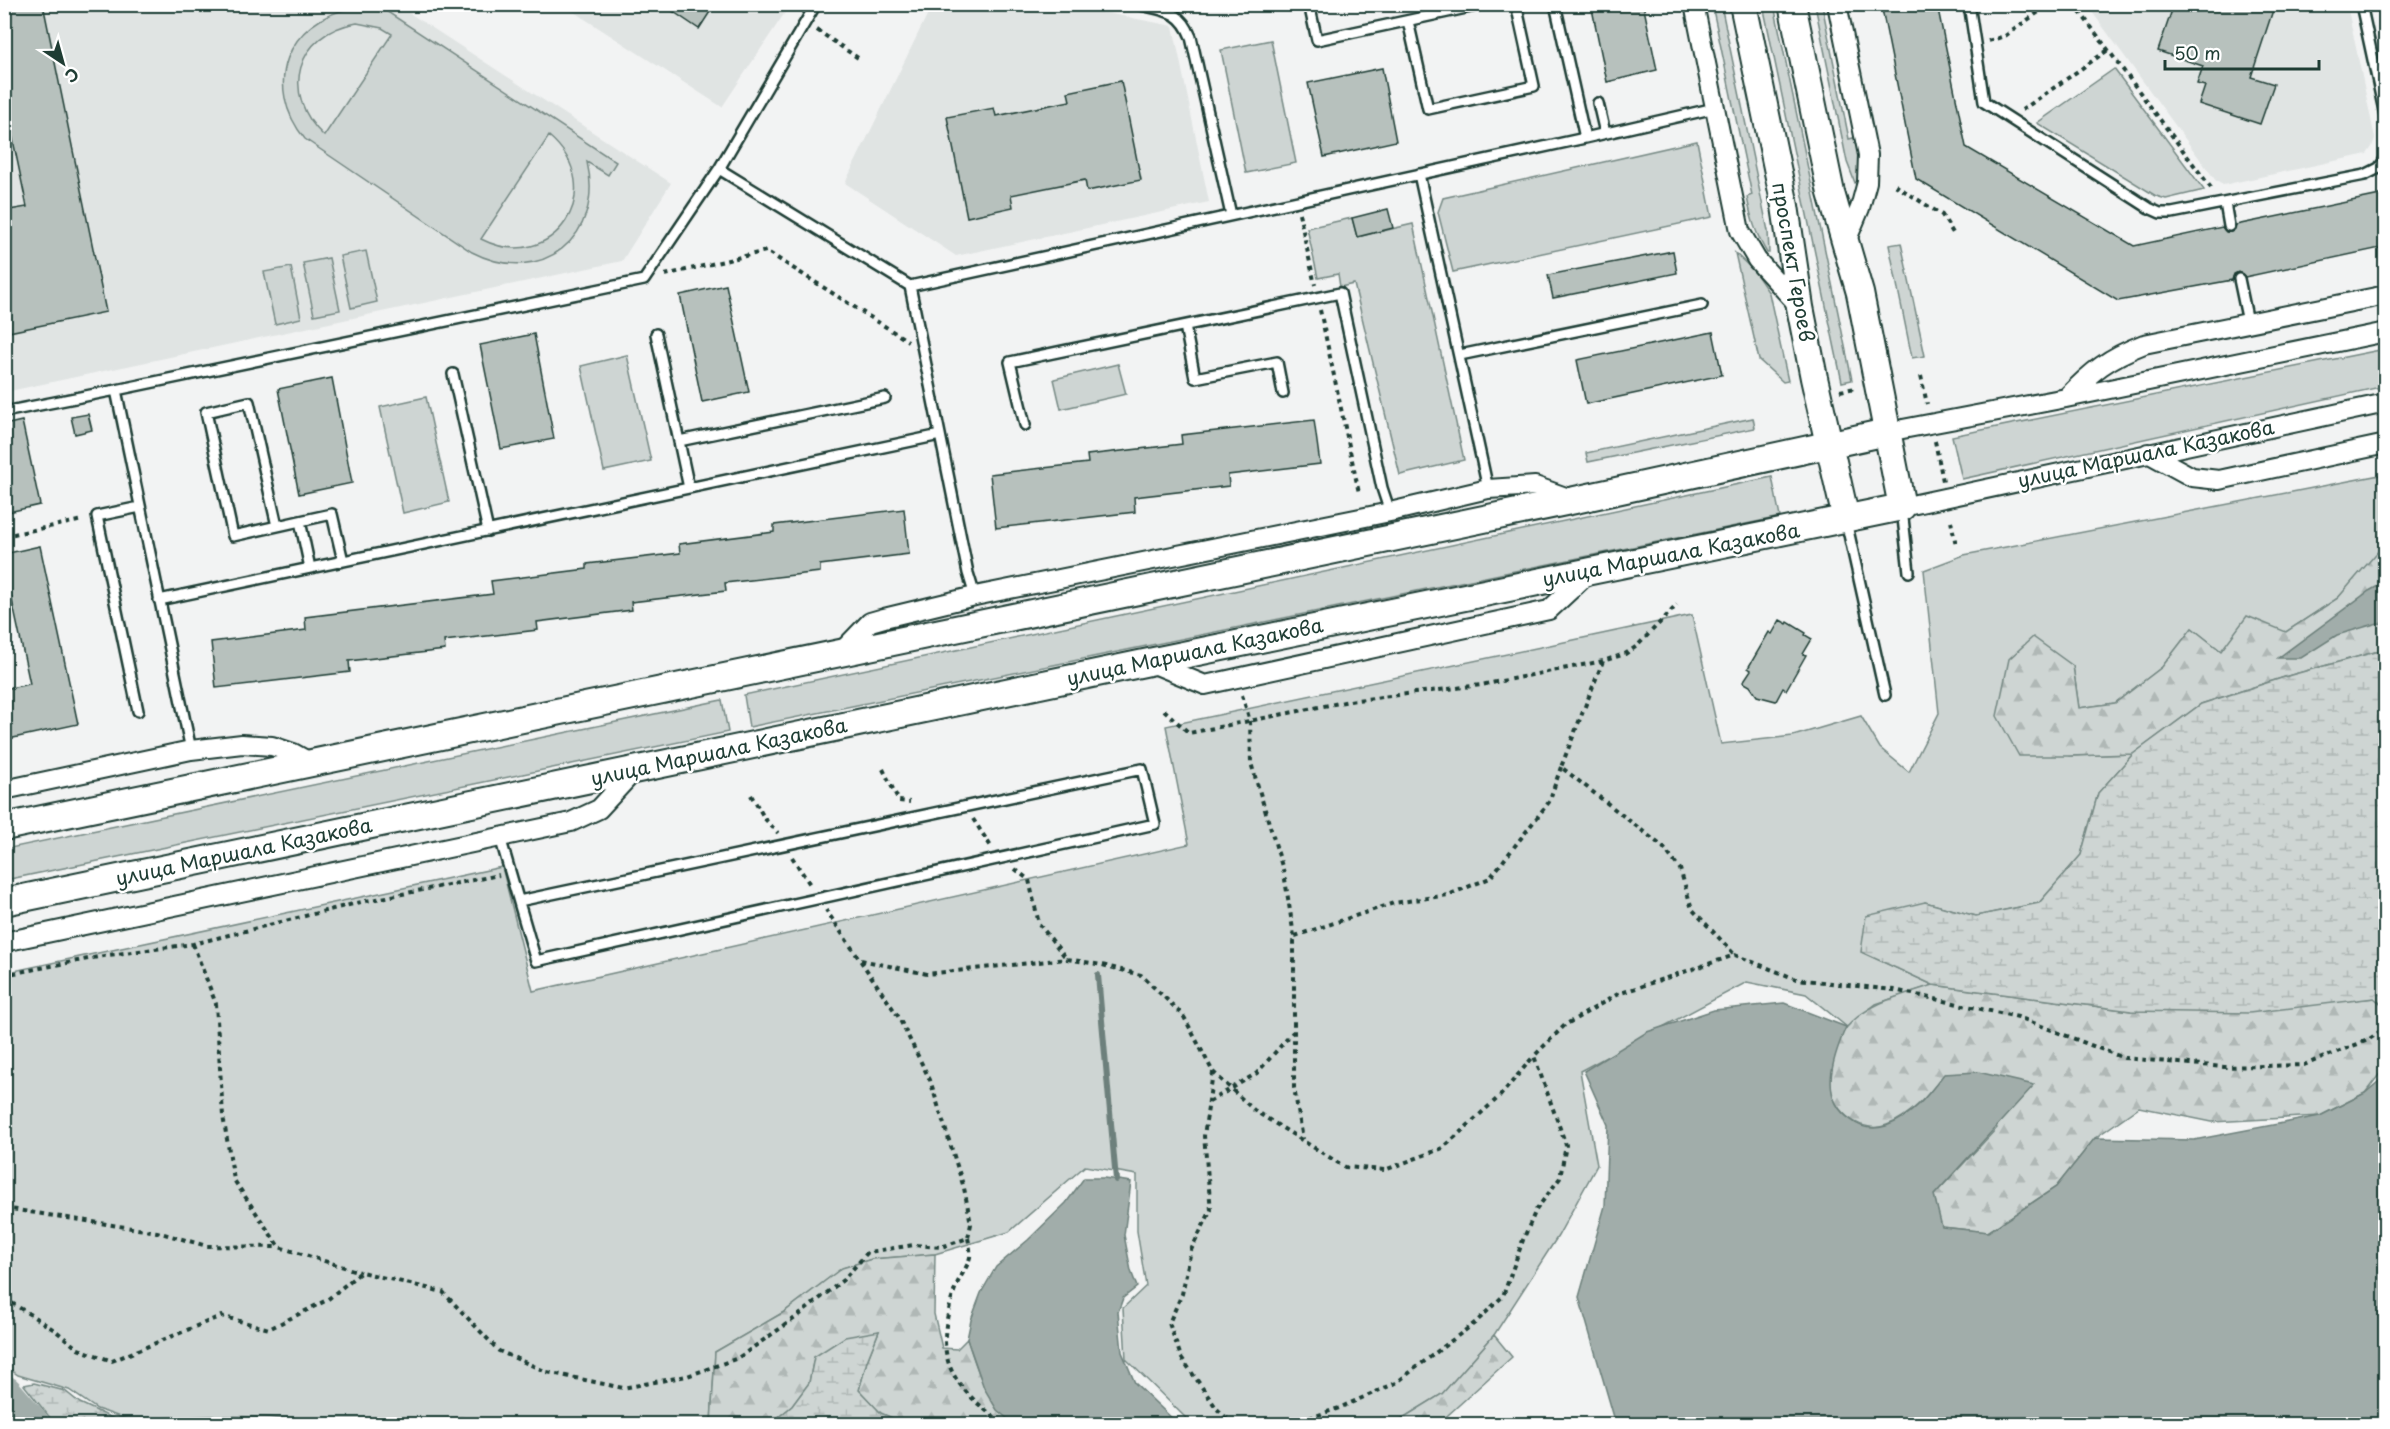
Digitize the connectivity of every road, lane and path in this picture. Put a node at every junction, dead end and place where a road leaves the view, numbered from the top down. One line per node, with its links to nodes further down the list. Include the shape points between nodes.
1 (816, 4): 27 (lane)
2 (1137, 4): 33 (lane, via 1185,21)
3 (1309, 4): 15 (lane, via 1317,40)
4 (1485, 4): 15 (lane)
5 (1515, 4): 15 (lane, via 1533,86 1428,109)
6 (1555, 4): 25 (lane)
7 (1694, 4): 21 (street)
8 (1743, 4): 43 (street, проспект Героев, via 1785,206)
9 (1792, 4): 36 (street)
10 (1837, 4): 36 (street, via 1868,155 1867,182)
11 (1969, 4): 17 (lane)
12 (2050, 4): 17 (path, via 2005,36)
13 (2074, 4): 18 (path)
14 (2361, 4): 23 (lane)
15 (1408, 21)
16 (813, 27): 19 (path)
17 (1976, 45): 22 (lane, via 1984,102)
18 (2108, 50): 22 (path); 32 (path, via 2211,188)
19 (861, 60)
20 (1598, 103): 24 (lane)
21 (1715, 108): 24 (lane); 43 (street, via 1740,231 1757,260)
22 (2010, 118): 32 (lane, via 2155,211 2172,213)
23 (2385, 120)
24 (1605, 133): 25 (lane)
25 (1585, 138): 28 (lane)
26 (2385, 158): 31 (lane, via 2379,168 2365,175)
27 (719, 169): 37 (lane); 39 (lane)
28 (1419, 174): 30 (lane); 49 (lane)
29 (1895, 185): 35 (path, via 1942,215)
30 (1297, 201): 33 (lane); 41 (path)
31 (2225, 203): 32 (lane); 34 (lane)
32 (2214, 205)
33 (1230, 215): 39 (lane)
34 (2229, 226)
35 (1953, 233)
36 (1845, 244): 62 (street, via 1860,294)
37 (644, 279): 48 (path, via 766,251); 53 (lane)
38 (2239, 279): 44 (lane)
39 (910, 286): 48 (lane)
40 (2385, 295): 44 (street)
41 (1318, 298): 45 (lane); 72 (path); 76 (lane, via 1340,294)
42 (1702, 305): 49 (lane)
43 (1800, 307): 66 (street, проспект Героев)
44 (2248, 322): 57 (street, via 2144,344 2117,355 2092,371)
45 (1185, 326): 55 (lane, via 1195,378 1277,362); 61 (lane, via 1010,362)
46 (2385, 332): 57 (street)
47 (656, 334): 65 (lane)
48 (923, 351): 63 (lane)
49 (1460, 355): 71 (lane)
50 (453, 374): 82 (lane)
51 (1921, 376): 59 (path)
52 (1855, 388): 54 (path)
53 (116, 390): 60 (lane); 74 (lane)
54 (1839, 391)
55 (1283, 393)
56 (885, 398): 65 (lane)
57 (2066, 398): 62 (street)
58 (2385, 403): 68 (street, улица Маршала Казакова)
59 (1927, 404)
60 (4, 412)
61 (1025, 425)
62 (1887, 432): 66 (street); 75 (street)
63 (940, 435): 70 (lane); 89 (lane)
64 (1935, 440): 69 (path)
65 (679, 441): 70 (lane)
66 (1827, 444): 73 (street); 78 (street, проспект Героев)
67 (2385, 444): 68 (street, via 2219,480 2192,477)
68 (2148, 453): 75 (street, улица Маршала Казакова)
69 (1943, 484)
70 (688, 488): 82 (lane)
71 (1488, 489): 73 (street, via 1535,486); 76 (street)
72 (1359, 493)
73 (1575, 500): 92 (street)
74 (140, 507): 77 (lane); 90 (lane)
75 (1902, 507): 78 (street, улица Маршала Казакова); 88 (lane)
76 (1390, 512): 89 (street)
77 (97, 516): 83 (path); 98 (lane)
78 (1846, 519): 87 (street, улица Маршала Казакова); 96 (lane)
79 (1951, 520): 84 (path)
80 (300, 521): 81 (lane); 85 (lane, via 332,514); 86 (lane)
81 (277, 526): 81 (lane, via 233,536 206,412 249,402)
82 (488, 531): 85 (lane)
83 (4, 536)
84 (1956, 545)
85 (343, 561): 86 (lane)
86 (310, 568): 90 (lane)
87 (1591, 571): 94 (street, улица Маршала Казакова); 94 (street, via 1549,610 1205,685)
88 (1909, 572)
89 (975, 596): 92 (street, via 870,622)
90 (159, 600): 100 (lane)
91 (1677, 605): 93 (path, via 1637,646)
92 (841, 652): 101 (street)
93 (1603, 661): 99 (path, via 1481,686 1349,701); 102 (path)
94 (1149, 662): 103 (street, улица Маршала Казакова)
95 (1242, 694): 99 (path)
96 (1885, 694)
97 (1164, 710): 99 (path, via 1189,733)
98 (138, 711)
99 (1250, 721): 117 (path, via 1251,763 1284,873)
100 (190, 750): 101 (street, via 242,744 272,746); 105 (street)
101 (313, 764): 109 (street)
102 (1562, 767): 117 (path, via 1549,802 1490,878 1448,895 1394,903); 120 (path, via 1663,847 1680,869 1692,909)
103 (637, 769): 110 (street, via 598,809 584,817); 116 (street, улица Маршала Казакова)
104 (883, 769): 107 (path, via 899,801)
105 (4, 790)
106 (751, 795): 111 (path, via 765,819)
107 (920, 803)
108 (960, 807): 111 (lane); 112 (path); 112 (lane, via 1142,768 1155,824)
109 (4, 827)
110 (500, 837): 113 (lane); 118 (street)
111 (788, 844): 114 (path, via 790,855); 115 (lane)
112 (1000, 858): 114 (lane); 121 (path, via 1029,880 1039,924)
113 (512, 873): 115 (lane); 119 (path, via 361,902)
114 (819, 899): 115 (lane, via 536,961); 122 (path)
115 (519, 901)
116 (4, 902)
117 (1294, 936): 125 (path)
118 (4, 942)
119 (193, 944): 123 (path); 135 (path, via 216,1004 223,1116 234,1180)
120 (1734, 955): 124 (path, via 1796,979 1894,990 2018,1017 2124,1058 2224,1067 2304,1065 2368,1040); 126 (path, via 1618,994 1565,1025)
121 (1067, 959): 122 (path, via 927,974); 127 (path, via 1141,975 1183,1015)
122 (860, 960): 134 (path, via 898,1016 930,1080 964,1188 971,1224)
123 (4, 975)
124 (2385, 1027)
125 (1294, 1031): 128 (path, via 1257,1073); 131 (path, via 1294,1088)
126 (1534, 1056): 131 (path, via 1500,1096 1443,1148 1385,1170 1344,1167); 140 (path, via 1566,1145 1560,1178 1536,1210 1503,1296 1476,1322 1396,1383)
127 (1213, 1072): 128 (path); 129 (path)
128 (1231, 1089): 129 (path); 131 (path, via 1255,1111)
129 (1209, 1102): 139 (path, via 1204,1136 1211,1210 1191,1250 1182,1294 1169,1323 1181,1357)
130 (4, 1125): 132 (path, via 8,1148)
131 (1303, 1140)
132 (4, 1154)
133 (4, 1208): 135 (path, via 157,1232 207,1246)
134 (968, 1238): 136 (path, via 941,1247 914,1245 868,1252 843,1280 738,1358 687,1376 623,1388 547,1372 499,1352 443,1292); 138 (path, via 970,1256 952,1298 944,1339 950,1370 975,1403)
135 (279, 1247): 136 (path)
136 (361, 1272): 137 (path, via 327,1300 269,1329 221,1316 112,1361 78,1349)
137 (4, 1298)
138 (1004, 1425)
139 (1233, 1425)
140 (1292, 1425)

